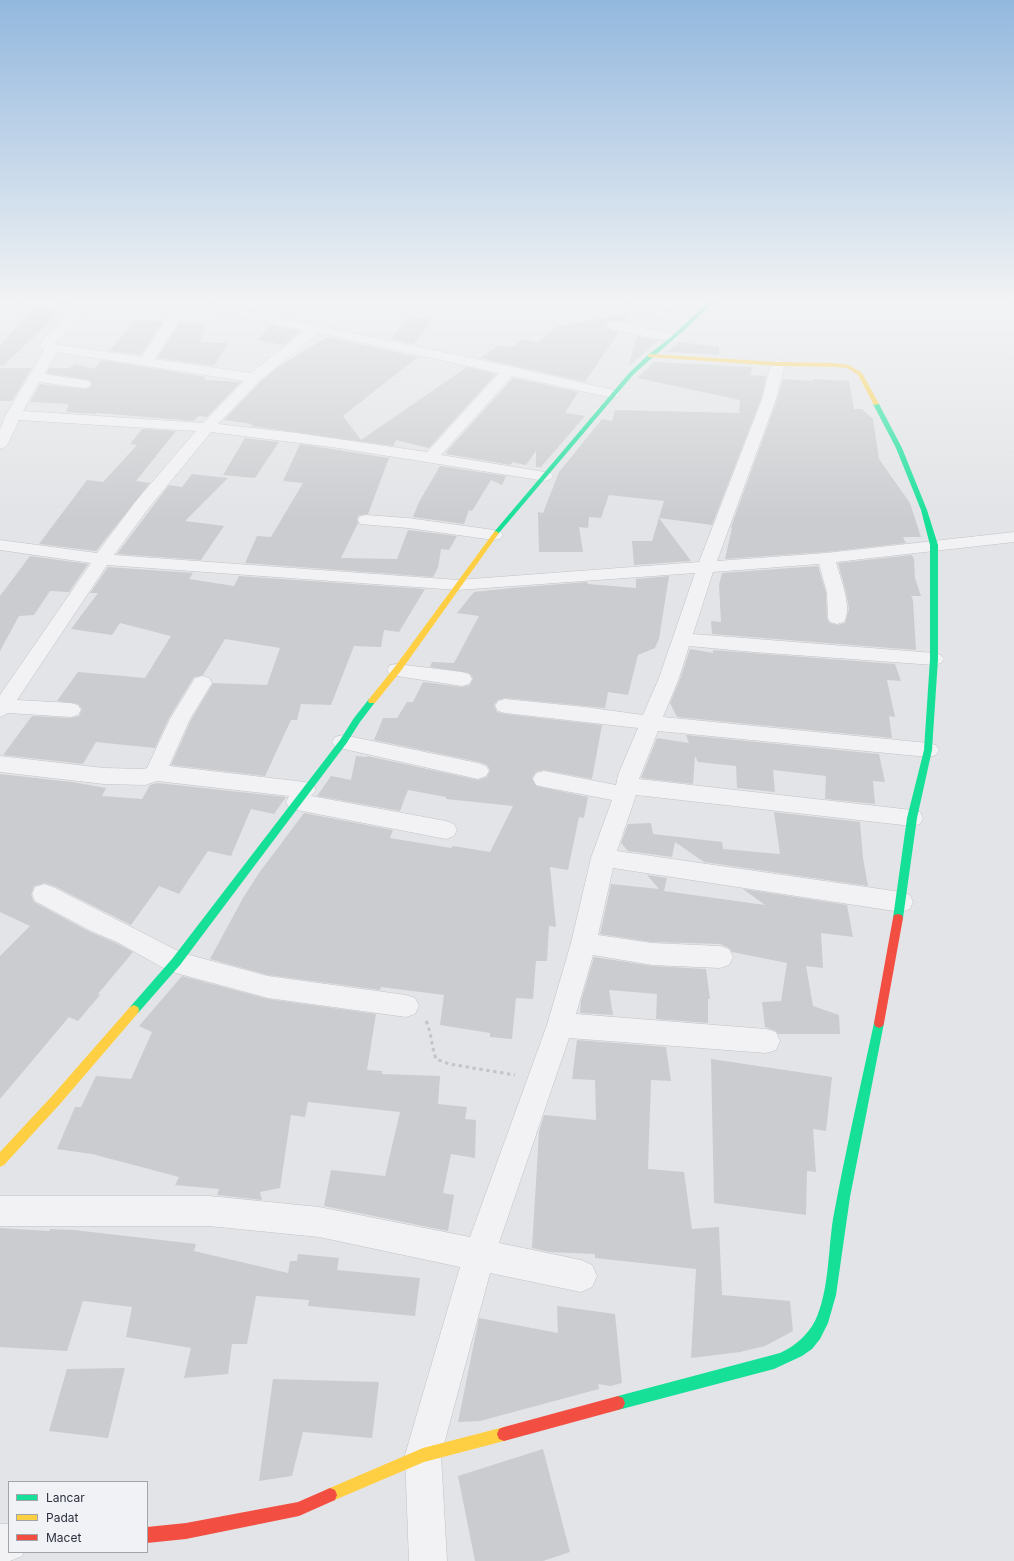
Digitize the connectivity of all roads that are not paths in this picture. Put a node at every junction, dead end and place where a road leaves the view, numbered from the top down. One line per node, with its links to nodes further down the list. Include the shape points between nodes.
1 (36, 374): 9 (street)
2 (228, 374): 10 (street)
3 (259, 374): 10 (street)
4 (506, 374): 16 (street)
5 (526, 374): 12 (street)
6 (633, 374): 12 (street)
7 (775, 374): 25 (street, via 752,447)
8 (860, 374): 22 (street, via 899,448 924,510)
9 (34, 378): 11 (street); 13 (street)
10 (254, 378): 14 (street)
11 (84, 384)
12 (614, 394): 17 (street)
13 (13, 415): 14 (street); 15 (street)
14 (207, 428): 16 (street, via 327,442); 24 (street, via 142,505)
15 (0, 444)
16 (430, 458): 17 (street)
17 (545, 476): 19 (street)
18 (366, 520): 19 (street)
19 (494, 535): 26 (street)
20 (1014, 536): 22 (street)
21 (0, 545): 24 (street)
22 (934, 545): 23 (street); 29 (street)
23 (826, 558): 25 (street); 27 (street, via 836,593)
24 (102, 560): 26 (street); 34 (street)
25 (706, 567): 26 (street); 28 (street)
26 (458, 585): 30 (street)
27 (837, 618)
28 (684, 639): 29 (street); 36 (street)
29 (934, 659): 38 (street)
30 (397, 670): 31 (street); 37 (street)
31 (462, 679)
32 (202, 683): 41 (street, via 180,719)
33 (505, 706): 36 (street)
34 (1, 708): 35 (street)
35 (71, 710)
36 (651, 723): 38 (street); 43 (street, via 629,775)
37 (343, 742): 40 (street); 44 (street)
38 (928, 750): 45 (street)
39 (0, 764): 41 (street, via 110,776 145,777)
40 (478, 771)
41 (155, 773): 44 (street, via 187,776)
42 (544, 779): 43 (street)
43 (626, 790): 45 (street); 47 (street)
44 (301, 796): 46 (street); 52 (street)
45 (912, 818): 49 (street)
46 (446, 830)
47 (603, 858): 49 (street); 50 (street)
48 (44, 894): 52 (street)
49 (901, 902): 60 (street, via 890,970 839,1222 831,1284 816,1333 806,1345 794,1354 774,1362)
50 (584, 943): 51 (street, via 652,954); 54 (street)
51 (720, 957)
52 (176, 962): 53 (street, via 268,987); 56 (street)
53 (406, 1006)
54 (560, 1025): 55 (street); 58 (street)
55 (766, 1041)
56 (0, 1162)
57 (0, 1211): 58 (street, via 209,1211 319,1222)
58 (480, 1254): 59 (street); 60 (street)
59 (581, 1276)
60 (423, 1455): 61 (street, via 299,1510 186,1531); 62 (street)
61 (148, 1535)
62 (428, 1561)

